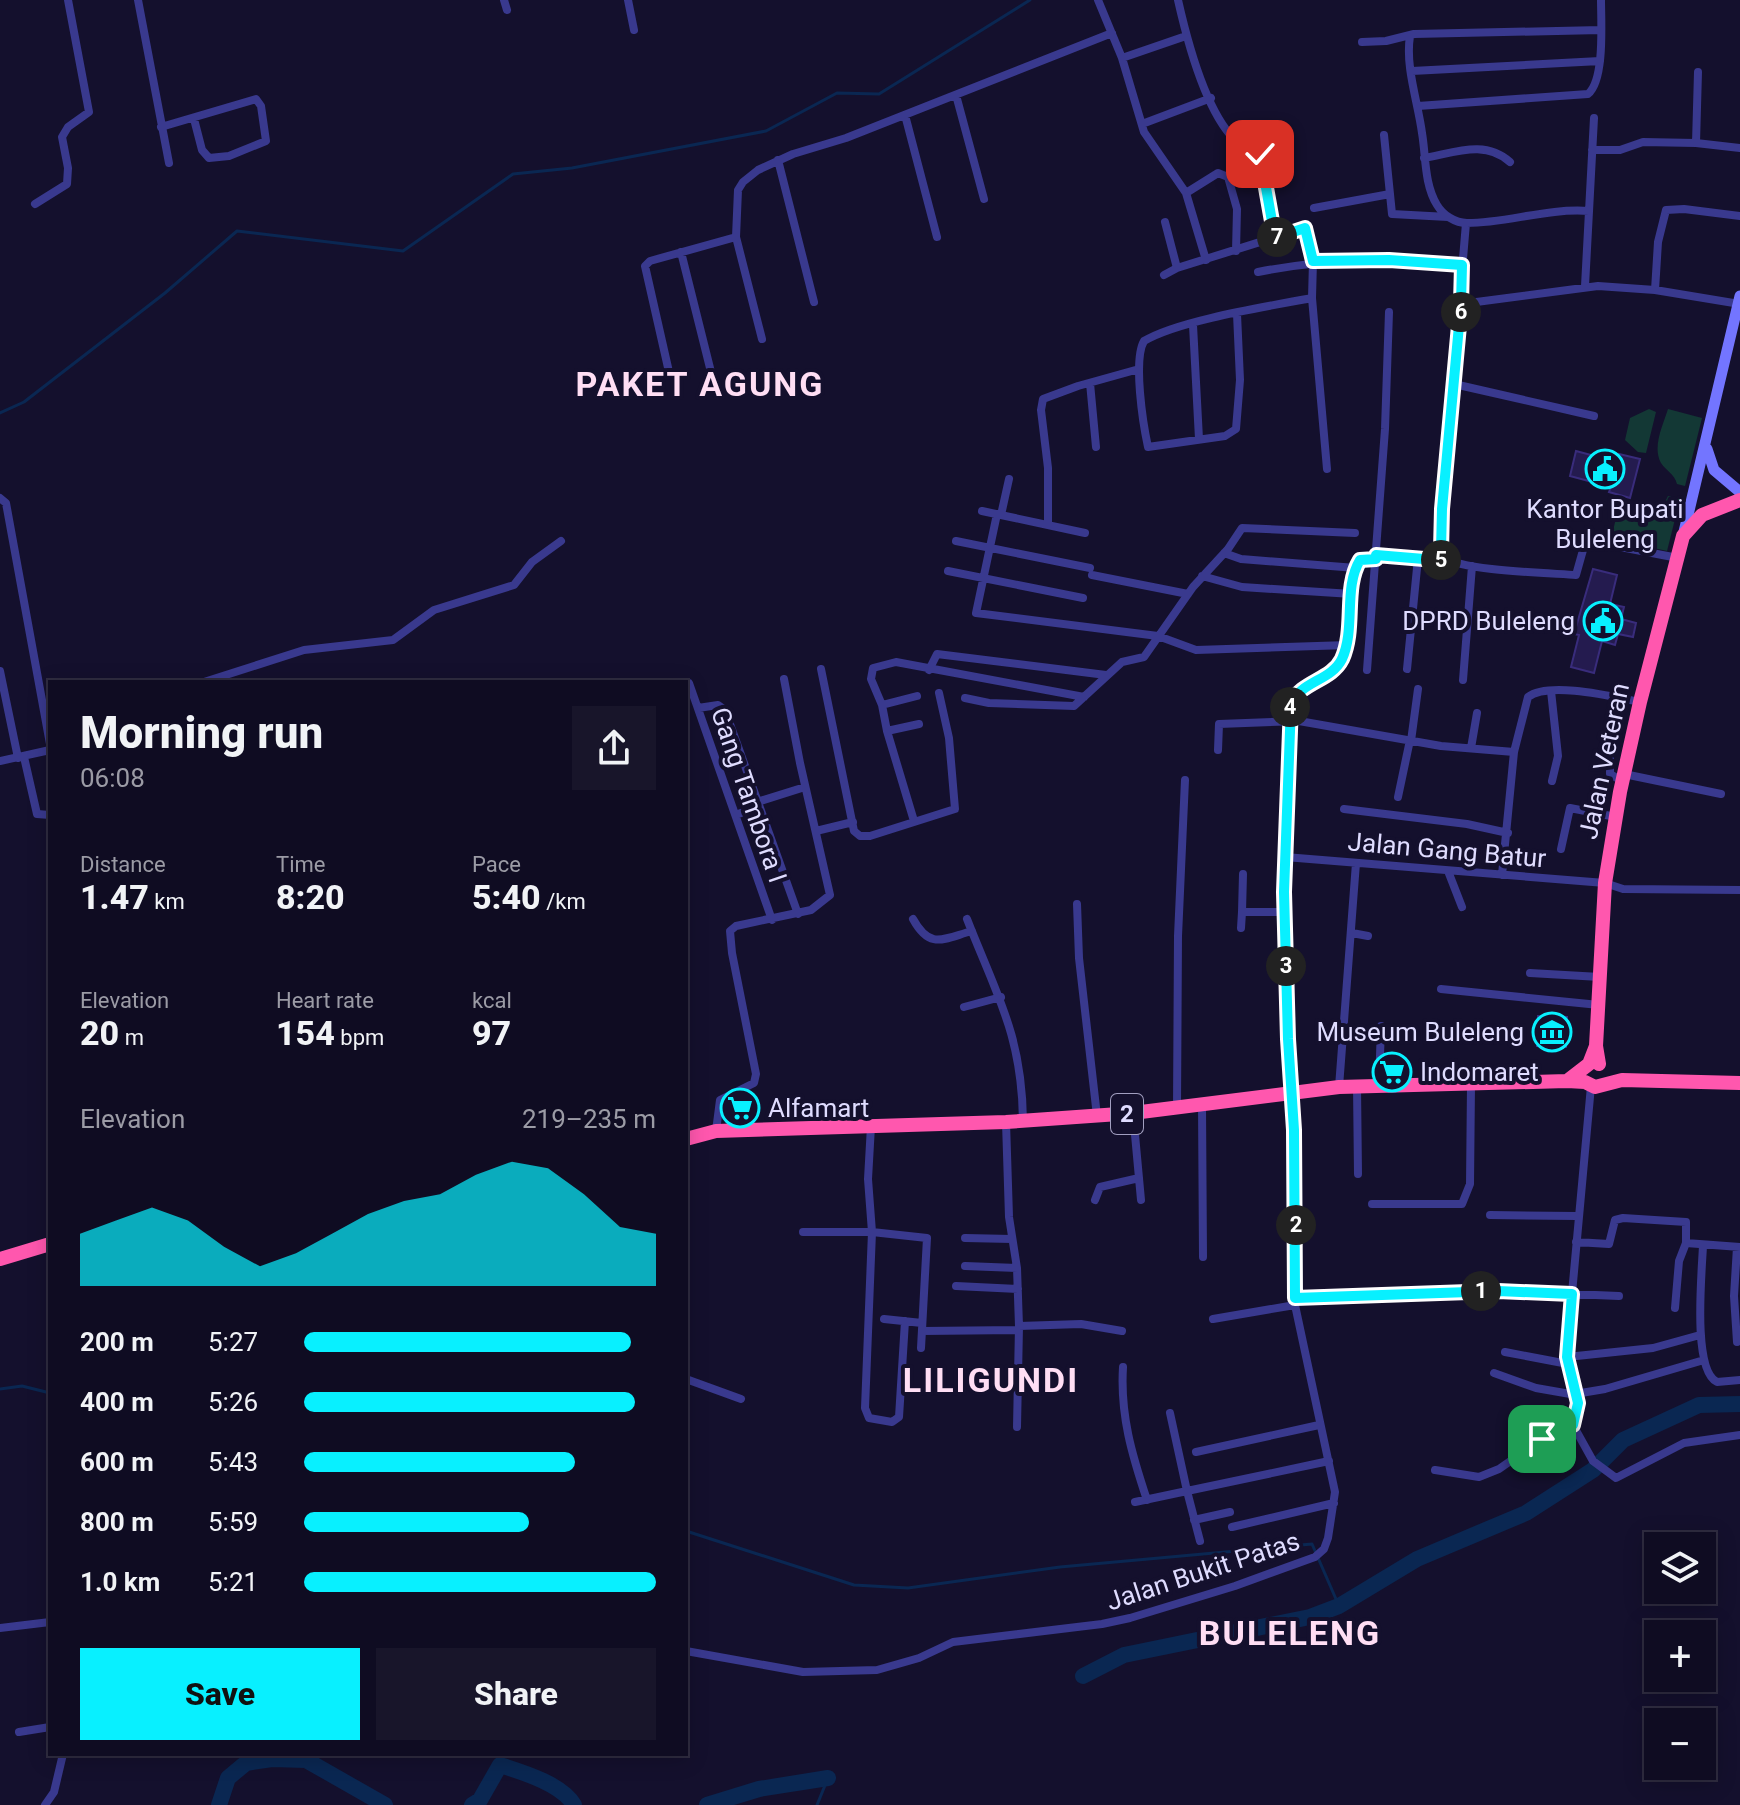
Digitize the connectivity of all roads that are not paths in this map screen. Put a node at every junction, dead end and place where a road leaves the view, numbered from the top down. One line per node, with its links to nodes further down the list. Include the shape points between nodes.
1 (68, 0): 37 (street, via 89,112 62,137 67,184)
2 (138, 0): 25 (street)
3 (628, 0): 8 (street)
4 (1110, 0): 7 (street)
5 (1178, 0): 11 (street)
6 (1601, 0): 9 (street)
7 (1099, 3): 10 (street)
8 (634, 30)
9 (1601, 30): 12 (street); 15 (street)
10 (1112, 33): 14 (street); 18 (street)
11 (1186, 36): 14 (street); 19 (street)
12 (1410, 36): 13 (street); 16 (street)
13 (1362, 42)
14 (1122, 58): 24 (street)
15 (1600, 61): 16 (street); 20 (street, via 1588,94)
16 (1412, 71): 20 (street)
17 (1698, 72): 27 (street)
18 (956, 95): 21 (street); 36 (street)
19 (1211, 98): 24 (street); 46 (street, via 1232,137 1260,154)
20 (1418, 106): 30 (street)
21 (905, 115): 31 (street); 45 (street)
22 (1594, 118): 29 (street)
23 (194, 119): 23 (street, via 256,99 266,141 209,158); 25 (street)
24 (1142, 124): 34 (street)
25 (161, 127): 33 (street)
26 (1384, 135): 35 (street)
27 (1696, 143): 28 (street); 29 (street, via 1643,142 1620,150)
28 (1740, 148)
29 (1592, 150): 39 (street)
30 (1424, 158): 32 (street, via 1483,148); 41 (street, via 1435,203)
31 (778, 160): 44 (street, via 740,186); 59 (street)
32 (1510, 162)
33 (169, 163)
34 (1186, 193): 47 (street, via 1218,173 1228,177 1237,209); 49 (street)
35 (1390, 194): 38 (street); 41 (street, via 1396,217)
36 (984, 199)
37 (35, 204)
38 (1314, 208)
39 (1589, 211): 43 (street); 55 (street)
40 (1740, 216): 56 (street, via 1666,210)
41 (1449, 217): 43 (street)
42 (1165, 222): 52 (street)
43 (1466, 223): 51 (street)
44 (736, 237): 48 (street); 64 (street)
45 (937, 237)
46 (1275, 238): 47 (street); 50 (street, via 1305,228)
47 (1236, 251): 49 (street)
48 (681, 252): 66 (street, via 650,261 644,268); 68 (street)
49 (1206, 260): 52 (street)
50 (1313, 261): 51 (street); 53 (street); 57 (street)
51 (1462, 265): 60 (street)
52 (1177, 268): 54 (street)
53 (1258, 272)
54 (1164, 275)
55 (1585, 286): 56 (street); 60 (street)
56 (1655, 290): 58 (street)
57 (1312, 298): 62 (street); 74 (street)
58 (1739, 301): 71 (main road, Jalan Veteran)
59 (814, 302)
60 (1461, 304): 69 (street)
61 (1389, 312): 89 (street)
62 (1237, 314): 63 (street); 72 (street, via 1238,424 1233,433)
63 (1193, 325): 65 (street, via 1144,341); 72 (street)
64 (762, 339)
65 (1139, 369): 67 (street); 72 (street, via 1148,447)
66 (669, 372)
67 (1090, 383): 73 (street); 81 (street, via 1048,395 1041,405)
68 (714, 384)
69 (1454, 384): 70 (street); 92 (street, via 1442,509 1441,550)
70 (1594, 416)
71 (1707, 436): 76 (main road, via 1714,470); 84 (main road, Jalan Veteran)
72 (1199, 439)
73 (1096, 447)
74 (1327, 469)
75 (1009, 479): 80 (street)
76 (1740, 492)
77 (0, 498): 127 (street, via 6,503)
78 (1740, 500): 84 (highway, via 1702,515)
79 (982, 511): 80 (street)
80 (999, 514): 81 (street); 87 (street)
81 (1048, 524): 82 (street)
82 (1085, 533)
83 (1355, 533): 88 (street, via 1244,527)
84 (1683, 536): 91 (highway, Jalan Veteran)
85 (561, 541): 110 (street, via 532,562 514,585 434,610 393,640 304,650)
86 (956, 541): 87 (street)
87 (989, 547): 97 (street); 98 (street)
88 (1224, 553): 94 (street, via 1241,559); 96 (street)
89 (1376, 557): 90 (street); 94 (street, via 1363,559); 106 (street)
90 (1418, 558): 92 (street); 104 (street)
91 (1678, 558): 93 (street, via 1589,541 1576,575); 119 (highway, Jalan Veteran)
92 (1448, 561): 93 (street)
93 (1472, 566): 111 (street)
94 (1356, 568): 99 (street)
95 (948, 571): 97 (street)
96 (1202, 576): 98 (street); 99 (street, via 1242,587)
97 (983, 578): 100 (street); 101 (street, via 976,613)
98 (1188, 594): 101 (street)
99 (1352, 594): 102 (street)
100 (1083, 598)
101 (1158, 636): 102 (street, via 1196,650); 108 (street, via 1144,657 1122,662)
102 (1348, 645): 123 (street, via 1337,669 1292,700)
103 (821, 669): 147 (street)
104 (1407, 669)
105 (929, 670): 108 (street, via 937,654); 117 (street); 120 (street, via 896,662 873,668 871,679)
106 (1367, 670)
107 (0, 671): 132 (street)
108 (1106, 675): 117 (street)
109 (784, 679): 138 (street)
110 (210, 680)
111 (1463, 680)
112 (689, 683): 121 (street, Gang Tambora I)
113 (1418, 689): 126 (street)
114 (1551, 691): 119 (street); 131 (street, via 1537,691 1525,701); 137 (street, via 1558,756)
115 (939, 693): 146 (street, via 955,809)
116 (917, 696): 120 (street)
117 (1084, 697): 118 (street, via 1074,706)
118 (965, 698)
119 (1640, 702): 135 (highway, Jalan Veteran)
120 (882, 705): 125 (street)
121 (698, 708): 141 (street, via 718,705 725,710); 144 (street, Gang Tambora I)
122 (1477, 713): 128 (street)
123 (1290, 721): 126 (street); 129 (street, via 1219,724); 151 (street)
124 (919, 724): 125 (street)
125 (887, 731): 146 (street)
126 (1411, 740): 128 (street); 140 (street)
127 (48, 745)
128 (1471, 748): 131 (street)
129 (1218, 750)
130 (48, 751): 132 (street)
131 (1514, 752): 149 (street)
132 (21, 757): 134 (street); 143 (street, via 37,814)
133 (1610, 759): 135 (street, via 1610,774)
134 (0, 761)
135 (1623, 778): 139 (street); 145 (highway, Jalan Veteran)
136 (1185, 780): 185 (street)
137 (1552, 781)
138 (805, 787): 141 (street); 148 (street)
139 (1721, 794)
140 (1398, 797)
141 (757, 804): 144 (street); 162 (street)
142 (1344, 809): 149 (street)
143 (48, 815)
144 (736, 815): 165 (street, Gang Tambora I)
145 (1616, 817): 150 (street, via 1570,808); 156 (highway, Jalan Veteran)
146 (914, 821): 147 (street, via 864,837)
147 (853, 822): 148 (street)
148 (816, 831): 162 (street, via 830,895)
149 (1508, 833): 155 (street)
150 (1561, 849)
151 (1285, 857): 152 (street, Jalan Gang Batur); 161 (street)
152 (1356, 863): 153 (street, Jalan Gang Batur); 168 (street)
153 (1448, 871): 155 (street, Jalan Gang Batur); 159 (street)
154 (1243, 874): 160 (street)
155 (1502, 875): 156 (street, Jalan Gang Batur)
156 (1605, 883): 157 (street, Jalan Gang Batur, via 1644,890); 171 (highway, Jalan Veteran)
157 (1740, 890)
158 (1077, 904): 187 (street)
159 (1462, 907)
160 (1242, 912): 161 (street); 166 (street)
161 (1285, 912): 183 (street)
162 (798, 914): 165 (street)
163 (913, 919): 167 (street, via 922,936 932,940)
164 (967, 919): 167 (street)
165 (772, 920): 191 (street, via 736,926 729,933 756,1077 720,1100)
166 (1241, 928)
167 (972, 931): 173 (street)
168 (1352, 933): 169 (street); 182 (street)
169 (1368, 936)
170 (1530, 973): 171 (street)
171 (1600, 977): 174 (highway, Jalan Veteran)
172 (1441, 989): 174 (street)
173 (1001, 997): 175 (street); 188 (street, via 1018,1056)
174 (1599, 1005): 177 (highway, Jalan Veteran)
175 (964, 1007)
176 (1381, 1026): 181 (street)
177 (1594, 1075): 178 (highway, 2); 179 (highway, 2); 199 (street)
178 (1740, 1083)
179 (1471, 1085): 181 (highway, 2); 197 (street, via 1470,1184 1462,1204)
180 (1357, 1086): 181 (highway, 2); 182 (highway, 2); 193 (street)
181 (1379, 1086)
182 (1339, 1087): 183 (highway, 2)
183 (1291, 1093): 184 (highway, 2); 217 (street, Jalan Bukit Patas)
184 (1202, 1105): 185 (highway, 2); 209 (street)
185 (1177, 1108): 186 (highway, 2)
186 (1133, 1113): 187 (highway, 2); 194 (street)
187 (1097, 1116): 188 (highway, 2)
188 (1023, 1121): 189 (highway, 2)
189 (1006, 1122): 190 (highway, 2); 203 (street)
190 (871, 1126): 191 (highway, 2); 201 (street)
191 (716, 1131): 192 (highway, 2)
192 (688, 1138)
193 (1358, 1174)
194 (1139, 1178): 195 (street, via 1100,1187); 196 (street)
195 (1095, 1200)
196 (1141, 1200)
197 (1372, 1204)
198 (1490, 1215): 199 (street)
199 (1577, 1216): 204 (street)
200 (803, 1232): 201 (street)
201 (872, 1232): 221 (street, via 865,1408 869,1418 892,1422 899,1417); 222 (street, via 928,1239)
202 (965, 1238): 203 (street)
203 (1012, 1239): 212 (street)
204 (1576, 1242): 205 (street, via 1609,1244 1615,1220 1623,1218 1686,1222); 215 (street)
205 (1686, 1243): 207 (street); 218 (street)
206 (48, 1245): 210 (highway)
207 (1703, 1245): 208 (street); 225 (street)
208 (1739, 1247): 226 (street)
209 (1203, 1257)
210 (0, 1259)
211 (965, 1266): 212 (street)
212 (1017, 1268): 214 (street)
213 (956, 1286): 214 (street)
214 (1018, 1289): 223 (street)
215 (1572, 1294): 216 (street); 217 (street, via 1498,1291); 230 (street)
216 (1619, 1296)
217 (1295, 1301): 220 (street); 238 (street, Jalan Bukit Patas)
218 (1675, 1308)
219 (884, 1319): 221 (street)
220 (1213, 1319)
221 (905, 1321): 222 (street)
222 (922, 1327): 223 (street); 227 (street)
223 (1019, 1328): 224 (street, via 1081,1324); 240 (street)
224 (1122, 1331)
225 (1700, 1335): 229 (street); 230 (street)
226 (1737, 1342)
227 (921, 1348)
228 (1505, 1352): 230 (street)
229 (1704, 1360): 234 (street, via 1710,1379); 235 (street)
230 (1567, 1361): 235 (street)
231 (1123, 1367): 246 (street, via 1127,1439)
232 (1494, 1373): 235 (street)
233 (688, 1380): 236 (street)
234 (1740, 1380)
235 (1576, 1395): 239 (street)
236 (741, 1399)
237 (1170, 1413): 245 (street)
238 (1319, 1425): 242 (street); 243 (street, Jalan Bukit Patas)
239 (1573, 1425): 241 (street, via 1593,1461 1613,1477 1684,1443); 244 (street, via 1479,1477)
240 (1017, 1427)
241 (1740, 1435)
242 (1196, 1452)
243 (1329, 1461): 245 (street); 248 (street, Jalan Bukit Patas)
244 (1435, 1470)
245 (1187, 1491): 246 (street); 250 (street)
246 (1147, 1500): 247 (street)
247 (1135, 1502)
248 (1334, 1503): 251 (street); 255 (street, Jalan Bukit Patas, via 1328,1538 1318,1555 1130,1618 953,1642 877,1670 803,1672)
249 (1230, 1512): 250 (street)
250 (1194, 1520): 252 (street)
251 (1232, 1527)
252 (1200, 1541)
253 (48, 1622): 254 (street)
254 (0, 1628)
255 (688, 1651)
256 (48, 1727): 257 (street)
257 (19, 1732)
258 (63, 1756): 259 (street, via 54,1792)
259 (45, 1805)

